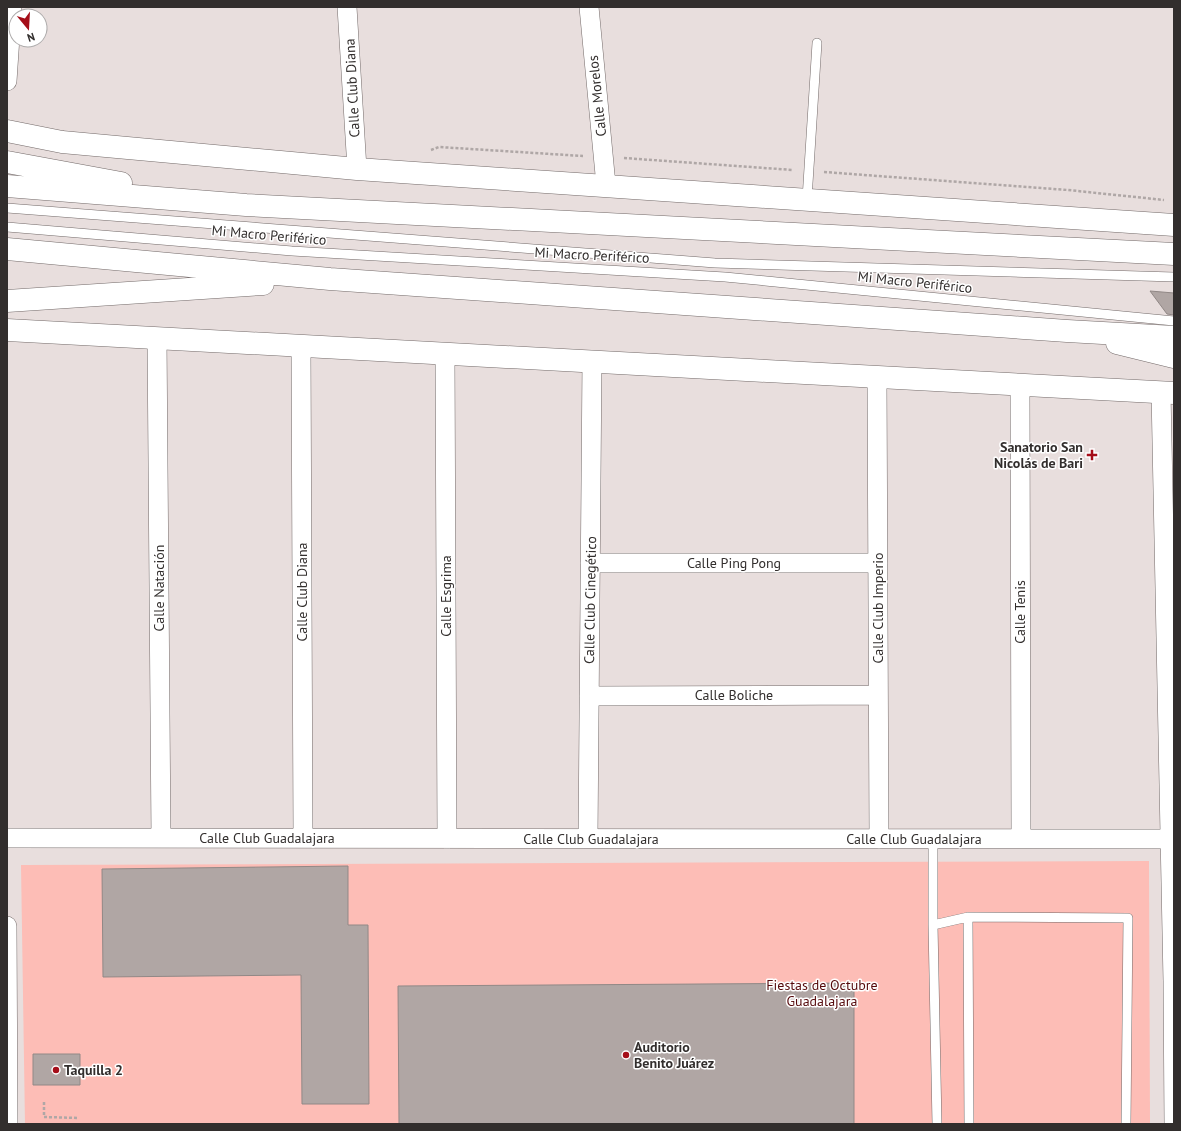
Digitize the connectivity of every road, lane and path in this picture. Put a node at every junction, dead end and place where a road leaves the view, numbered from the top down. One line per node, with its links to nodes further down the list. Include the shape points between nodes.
1 (12, 7): 5 (street)
2 (347, 7): 8 (street, Calle Club Diana)
3 (589, 7): 9 (street, Calle Morelos)
4 (817, 43): 11 (lane)
5 (7, 81)
6 (7, 131): 8 (main road, via 62,142)
7 (7, 162): 12 (main road)
8 (357, 169): 9 (main road)
9 (606, 184): 11 (main road)
10 (7, 186): 12 (main road)
11 (807, 199): 14 (main road)
12 (246, 205): 17 (main road)
13 (7, 208): 18 (lane, Mi Macro Periférico, via 715,263)
14 (1174, 225)
15 (7, 227): 21 (lane, Mi Macro Periférico, via 292,251 725,277)
16 (7, 249): 19 (main road)
17 (1174, 254)
18 (1174, 277)
19 (330, 280): 20 (main road); 23 (main road)
20 (7, 301)
21 (1174, 321)
22 (7, 330): 25 (main road)
23 (1067, 331): 24 (main road); 28 (main road)
24 (1174, 337)
25 (157, 338): 26 (main road); 38 (street, Calle Natación)
26 (302, 346): 27 (main road); 39 (street, Calle Club Diana)
27 (446, 353): 29 (main road); 41 (street, Calle Esgrima)
28 (1174, 357)
29 (592, 361): 30 (main road); 33 (street, Calle Club Cinegético)
30 (877, 377): 31 (main road); 34 (street, Calle Club Imperio)
31 (1020, 385): 32 (main road); 44 (street, Calle Tenis)
32 (1168, 393): 45 (street)
33 (590, 563): 34 (street, Calle Ping Pong); 36 (street, Calle Club Cinegético)
34 (878, 563): 35 (street, Calle Club Imperio)
35 (878, 695): 36 (street, Calle Boliche); 42 (street, Calle Club Imperio)
36 (589, 696): 40 (street, Calle Club Cinegético)
37 (7, 838): 38 (street, Calle Club Guadalajara)
38 (161, 838): 39 (street, Calle Club Guadalajara)
39 (304, 838): 41 (street, Calle Club Guadalajara)
40 (588, 838): 41 (street, Calle Club Guadalajara); 42 (street, Calle Club Guadalajara)
41 (447, 839)
42 (879, 839): 43 (street, Calle Club Guadalajara)
43 (933, 839): 44 (street, Calle Club Guadalajara); 47 (lane)
44 (1021, 839): 45 (street, Calle Club Guadalajara)
45 (1172, 839): 49 (street)
46 (968, 917): 47 (lane); 56 (lane); 57 (lane, via 1128,918)
47 (933, 925): 55 (lane)
48 (7, 926): 50 (street)
49 (1173, 981): 53 (street)
50 (7, 1009): 54 (street)
51 (44, 1102): 52 (path, via 44,1117)
52 (78, 1118)
53 (1174, 1120): 58 (street)
54 (8, 1124)
55 (937, 1124)
56 (969, 1124)
57 (1126, 1124)
58 (1174, 1124)

